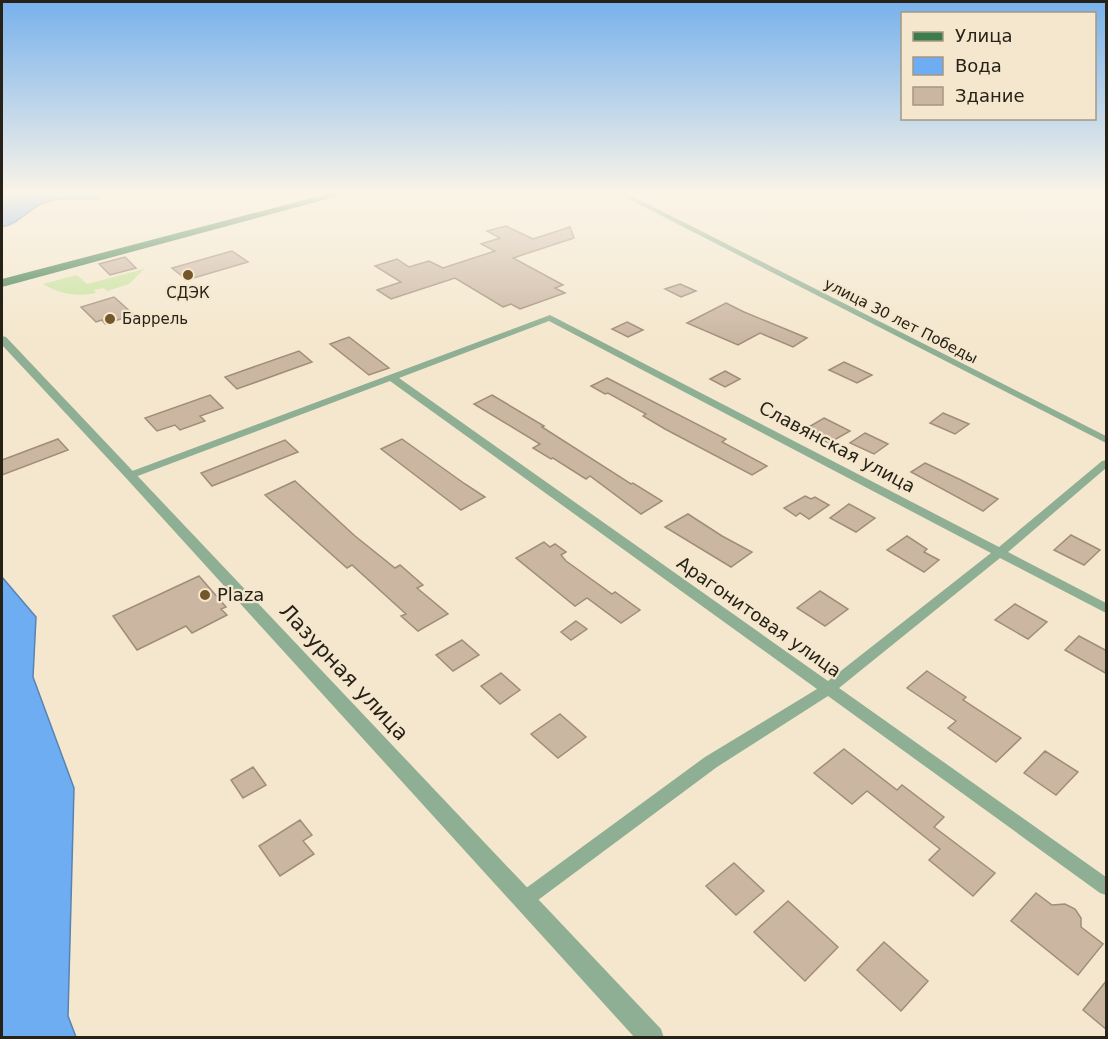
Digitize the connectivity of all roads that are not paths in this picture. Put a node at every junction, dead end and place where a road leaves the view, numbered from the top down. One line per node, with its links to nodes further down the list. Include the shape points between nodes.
1 (131, 241): 4 (main road)
2 (152, 241): 4 (main road)
3 (716, 241): 8 (street, улица 30 лет Победы)
4 (67, 263): 5 (main road)
5 (2, 282)
6 (2, 339): 10 (street, Лазурная улица)
7 (391, 377): 10 (street); 11 (street, Славянская улица, via 550,318); 13 (street, Арагонитовая улица)
8 (1107, 440)
9 (1107, 463): 11 (street)
10 (131, 475): 15 (street, Лазурная улица)
11 (1000, 552): 12 (street, Славянская улица); 13 (street)
12 (1107, 608)
13 (828, 689): 14 (street, Арагонитовая улица); 15 (street, via 711,762)
14 (1107, 887)
15 (524, 900): 16 (street, Лазурная улица)
16 (652, 1038)

